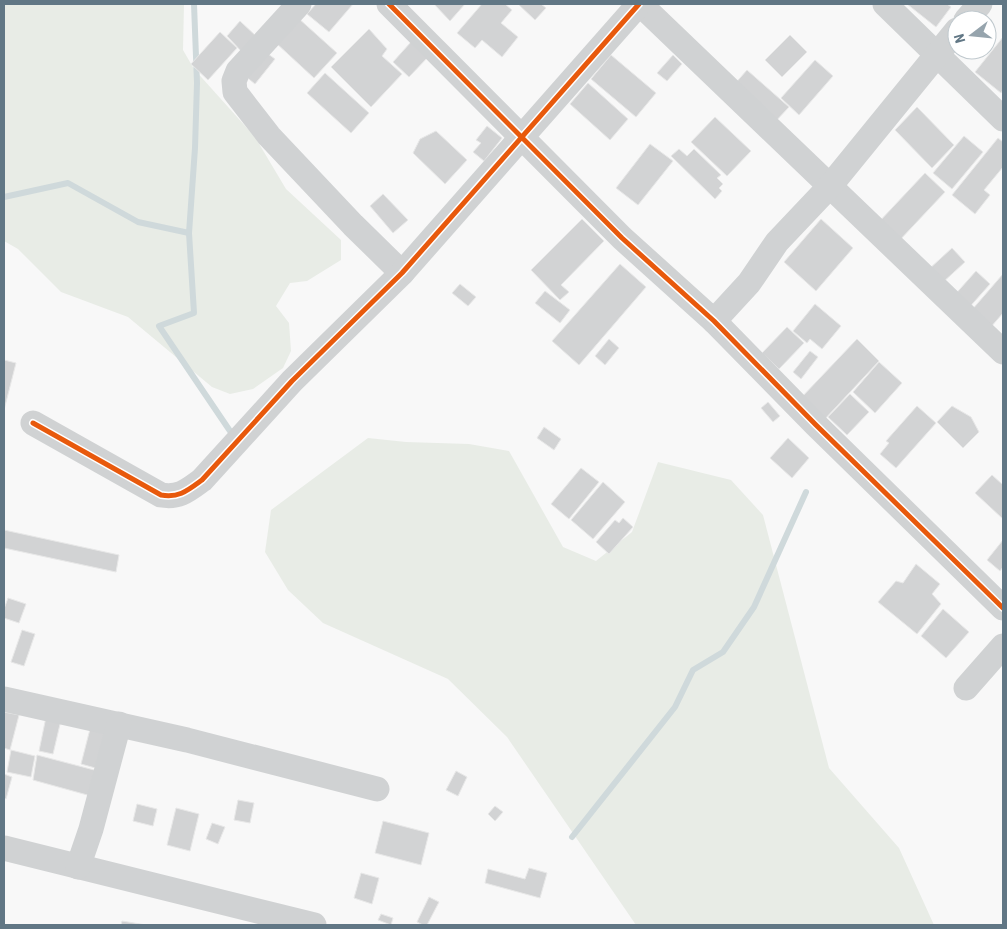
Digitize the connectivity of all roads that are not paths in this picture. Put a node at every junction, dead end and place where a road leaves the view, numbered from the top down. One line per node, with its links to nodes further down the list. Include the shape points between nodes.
1 (299, 4): 10 (street, via 238,71 234,81 235,92 269,136)
2 (389, 4): 8 (street)
3 (639, 4): 8 (street); 9 (street)
4 (884, 4): 6 (street)
5 (947, 42): 6 (street)
6 (937, 54): 7 (street); 9 (street)
7 (1003, 119)
8 (522, 136): 10 (street); 11 (street, via 622,238)
9 (830, 186): 11 (street, via 777,242 749,283); 12 (street)
10 (402, 273): 13 (street, via 292,381 202,480 184,493 172,497 161,495)
11 (714, 321): 14 (street)
12 (1003, 352)
13 (33, 423)
14 (1003, 608)
15 (1003, 646): 16 (street)
16 (966, 688)
17 (4, 699): 18 (street)
18 (119, 724): 19 (street); 21 (street)
19 (377, 790)
20 (4, 848): 21 (street)
21 (78, 866): 22 (street)
22 (314, 925)

